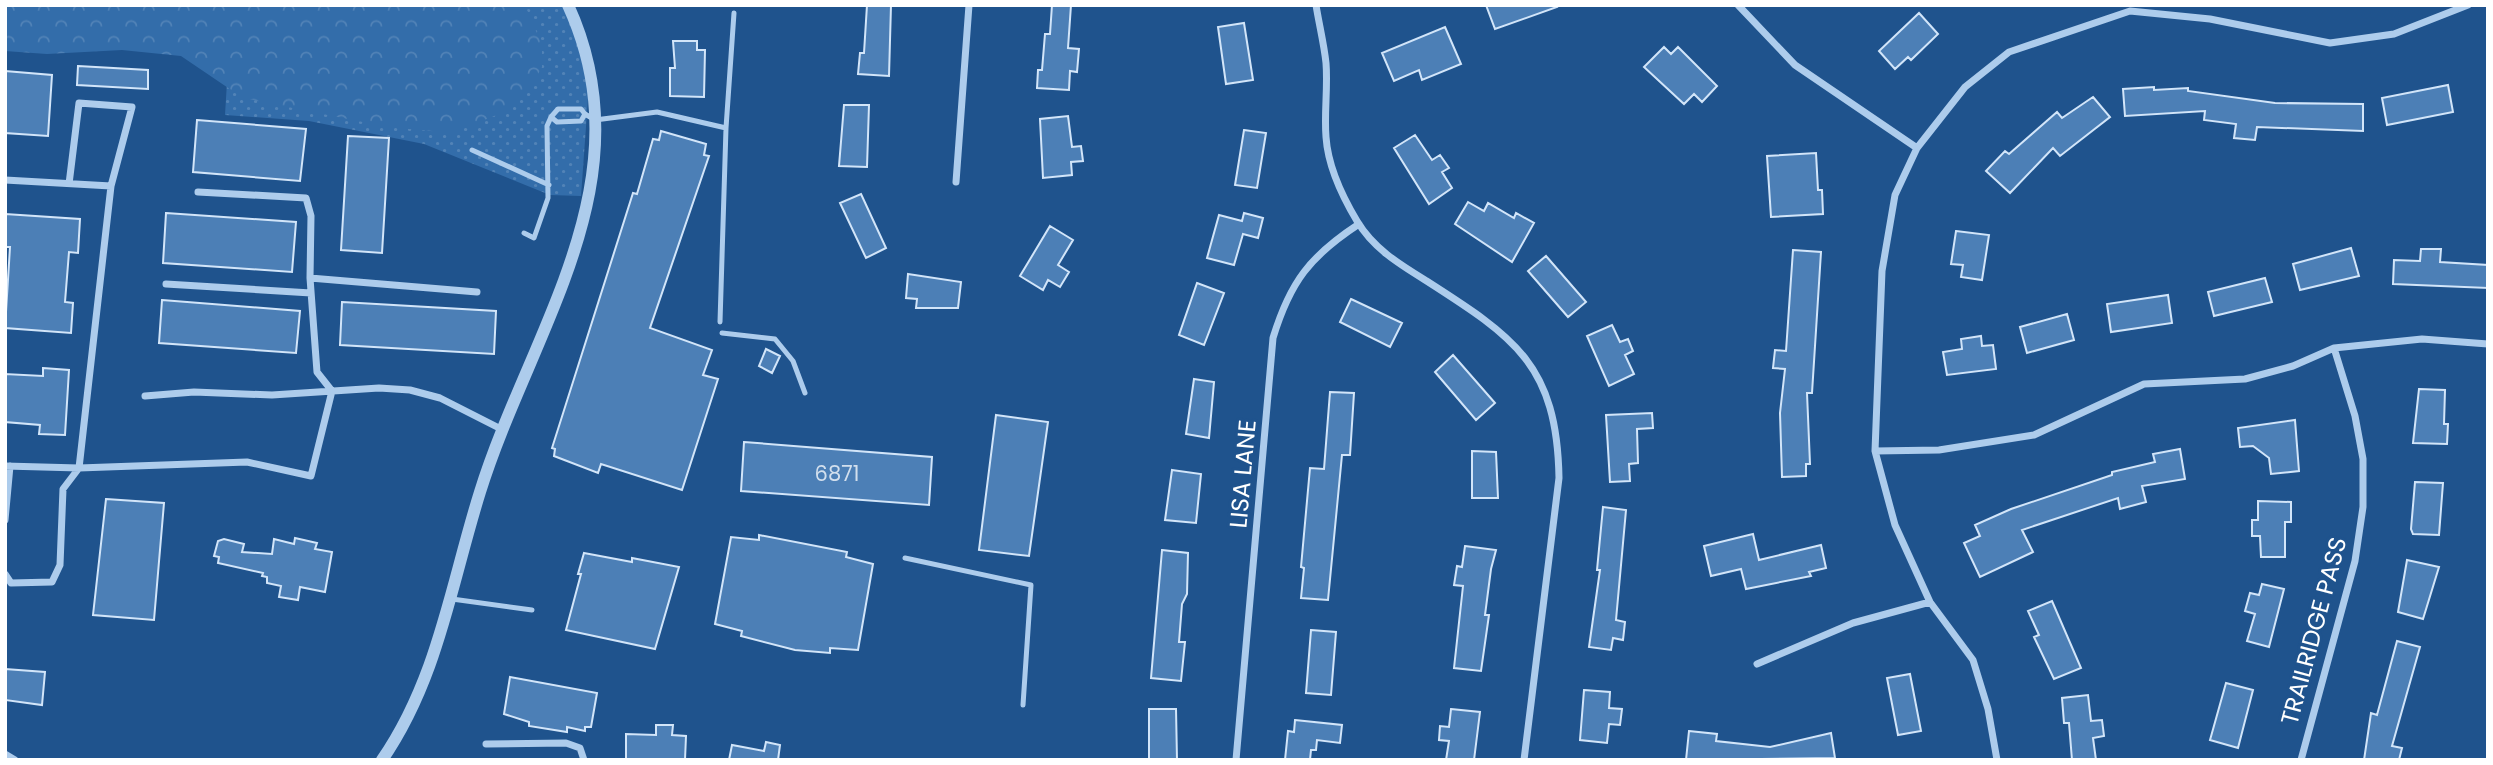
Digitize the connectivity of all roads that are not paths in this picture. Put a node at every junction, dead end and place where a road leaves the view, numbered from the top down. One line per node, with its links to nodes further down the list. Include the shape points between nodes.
1 (568, 5): 9 (street, via 584,53)
2 (969, 5): 14 (street)
3 (1316, 5): 19 (street, via 1326,62 1328,154 1339,189)
4 (1738, 5): 11 (street, via 1795,65)
5 (2468, 5): 6 (street, via 2394,34 2330,43)
6 (2129, 8): 11 (street, via 2009,52 1965,86)
7 (734, 13): 10 (lane)
8 (551, 117): 9 (lane, via 557,122); 9 (lane, via 558,109 581,109); 16 (lane, via 547,126)
9 (590, 117): 10 (lane, via 657,112); 32 (street, via 591,188 583,222 540,348)
10 (726, 128): 25 (lane)
11 (1917, 148): 33 (street, via 1895,195 1882,271)
12 (472, 150): 16 (lane)
13 (5, 180): 15 (street)
14 (956, 182)
15 (69, 184): 17 (street); 17 (street, via 79,103 132,107)
16 (549, 185): 20 (lane, via 534,238)
17 (111, 187): 35 (street)
18 (198, 192): 21 (street, via 306,198 311,216)
19 (1359, 224): 49 (street, LISA LANE, via 1327,245 1301,272 1284,302 1273,338); 50 (street, via 1395,262 1487,319 1513,342 1543,386 1553,411 1559,478)
20 (524, 233)
21 (310, 278): 23 (street); 24 (street)
22 (166, 284): 24 (street)
23 (477, 292)
24 (312, 293): 29 (street, via 317,372)
25 (719, 322)
26 (722, 333): 30 (lane, via 775,339 793,361)
27 (2488, 344): 28 (street, via 2422,339)
28 (2334, 348): 33 (street, via 2293,366 2245,379 2144,384 2034,435 1939,450); 52 (street, TRAILRIDGE PASS, via 2355,415 2363,459 2363,507 2356,561)
29 (332, 391): 31 (street); 32 (street, via 410,390 440,398); 35 (street, via 311,476 247,462)
30 (805, 393)
31 (145, 396)
32 (503, 431): 39 (street, via 480,491)
33 (1875, 452): 40 (street, via 1895,525)
34 (7, 466): 35 (street); 36 (street)
35 (79, 468): 38 (street, via 64,489 60,565 52,582 10,583)
36 (5, 520)
37 (905, 558): 43 (lane, via 1031,585)
38 (5, 574)
39 (452, 599): 41 (lane); 47 (street, via 429,672)
40 (1930, 602): 42 (street, via 1853,623); 51 (street, via 1973,660)
41 (532, 610)
42 (1757, 664)
43 (1023, 705)
44 (486, 744): 48 (street, via 566,743 580,748)
45 (5, 754): 46 (street)
46 (15, 760)
47 (382, 760)
48 (583, 760)
49 (1236, 760)
50 (1524, 760)
51 (1997, 760)
52 (2301, 760)

